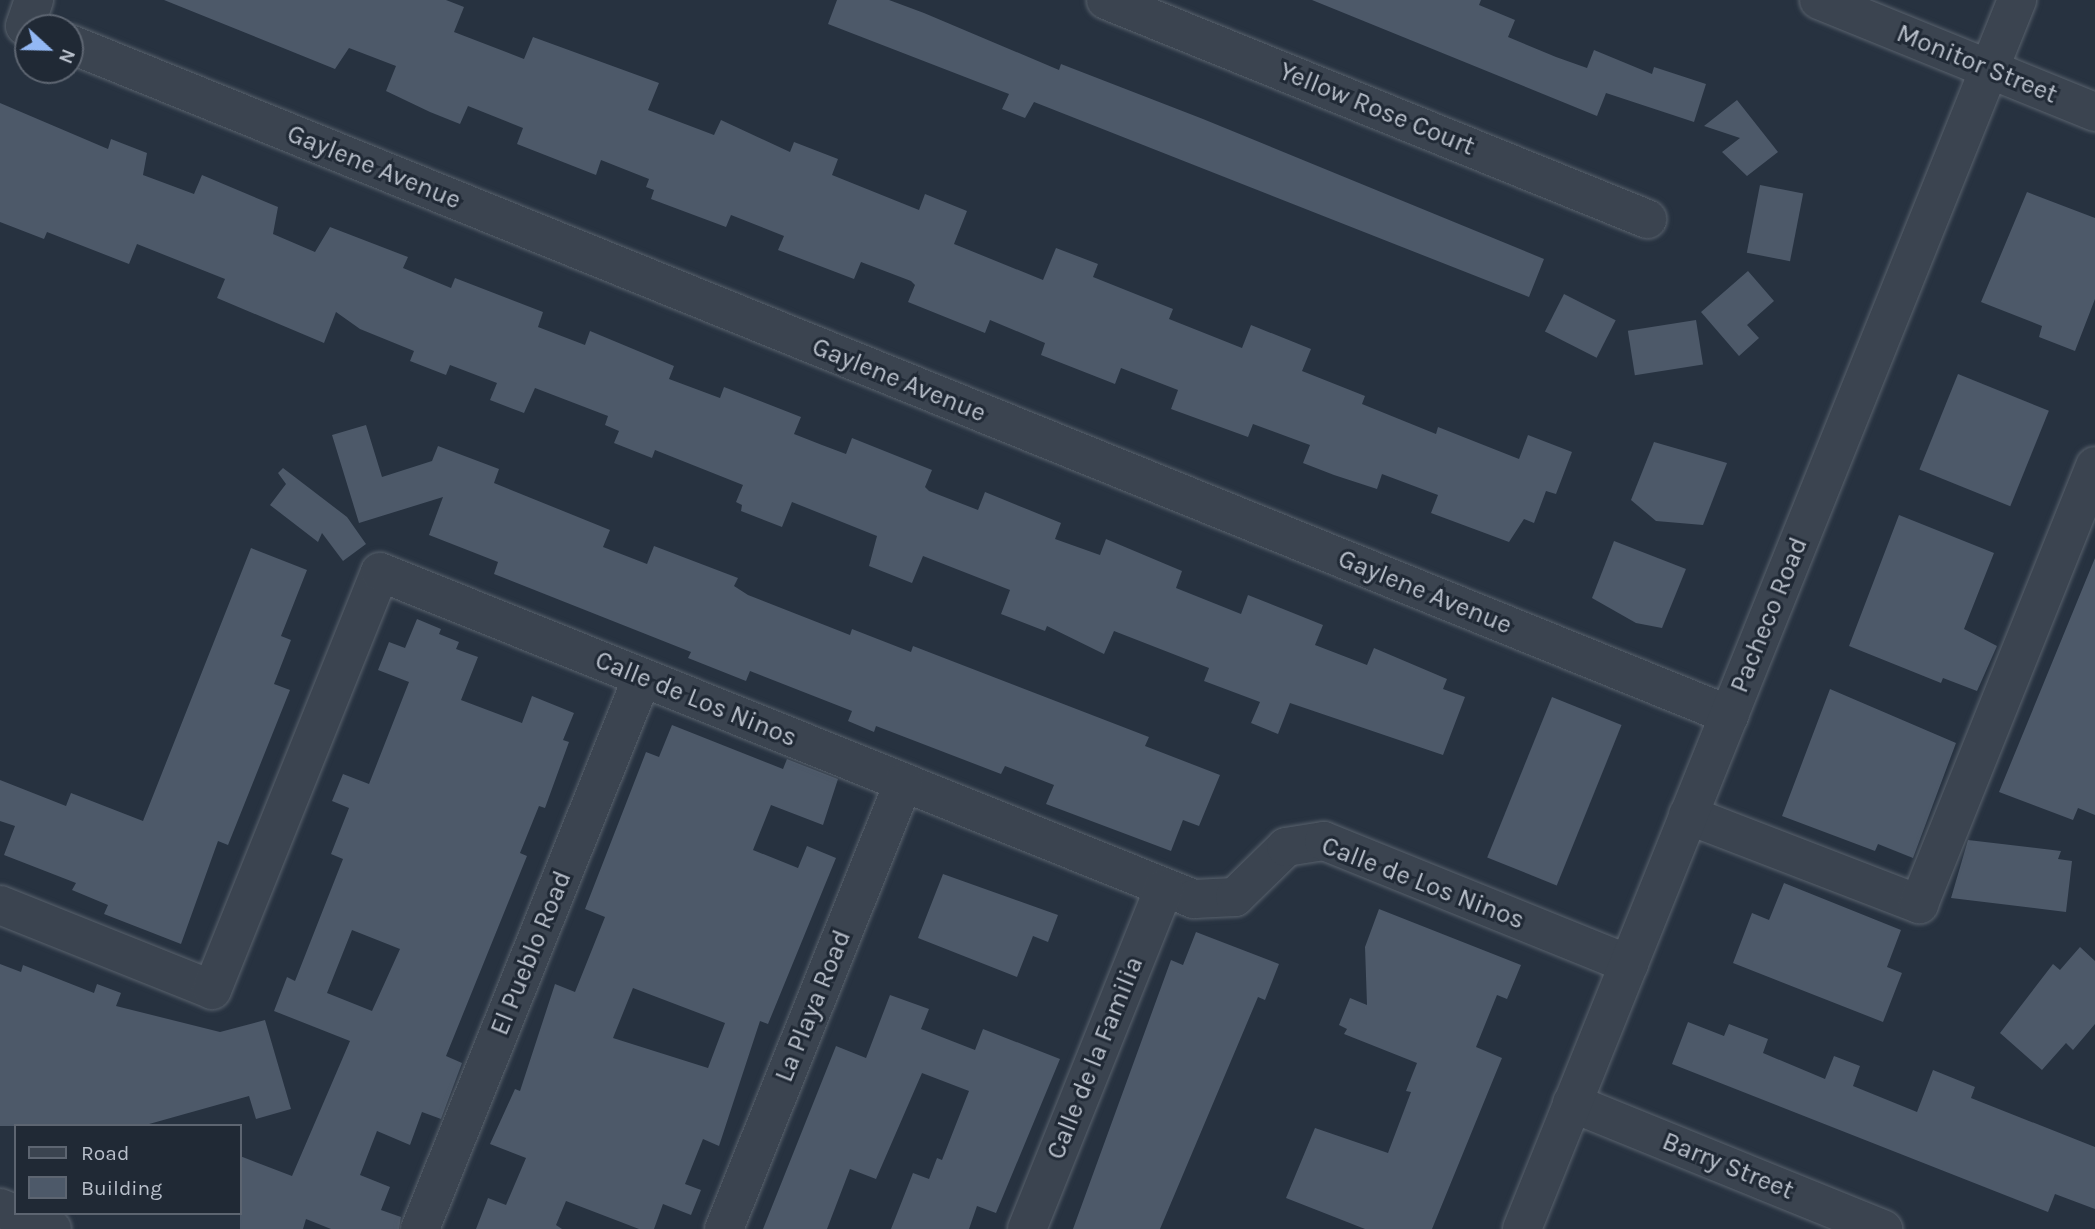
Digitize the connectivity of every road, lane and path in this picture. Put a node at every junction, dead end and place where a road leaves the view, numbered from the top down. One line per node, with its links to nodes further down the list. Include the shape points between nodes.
1 (1106, 0): 7 (street, Yellow Rose Court)
2 (1819, 0): 5 (street, Monitor Street)
3 (2017, 0): 5 (street, Pacheco Road)
4 (84, 50): 10 (street, Gaylene Avenue)
5 (1989, 69): 6 (street, Monitor Street); 10 (street, Pacheco Road)
6 (2095, 112)
7 (1647, 219)
8 (2095, 466): 12 (street, via 1919,904)
9 (642, 678): 11 (street, Calle de Los Ninos); 14 (street, Calle de Los Ninos, via 380,572 212,990); 19 (street, El Pueblo Road)
10 (1729, 715): 12 (street, Pacheco Road)
11 (903, 783): 13 (street, Calle de Los Ninos); 20 (street, La Playa Road)
12 (1688, 815): 15 (street, Pacheco Road)
13 (1164, 888): 15 (street, Calle de Los Ninos, via 1214,902 1235,897 1286,847 1324,841); 21 (street, Calle de la Familia)
14 (0, 905)
15 (1629, 964): 16 (street, Pacheco Road)
16 (1572, 1103): 22 (street, Pacheco Road); 23 (street, Barry Street)
17 (17, 1215): 18 (street)
18 (52, 1229)
19 (420, 1229)
20 (723, 1229)
21 (1027, 1229)
22 (1522, 1229)
23 (1883, 1229)

